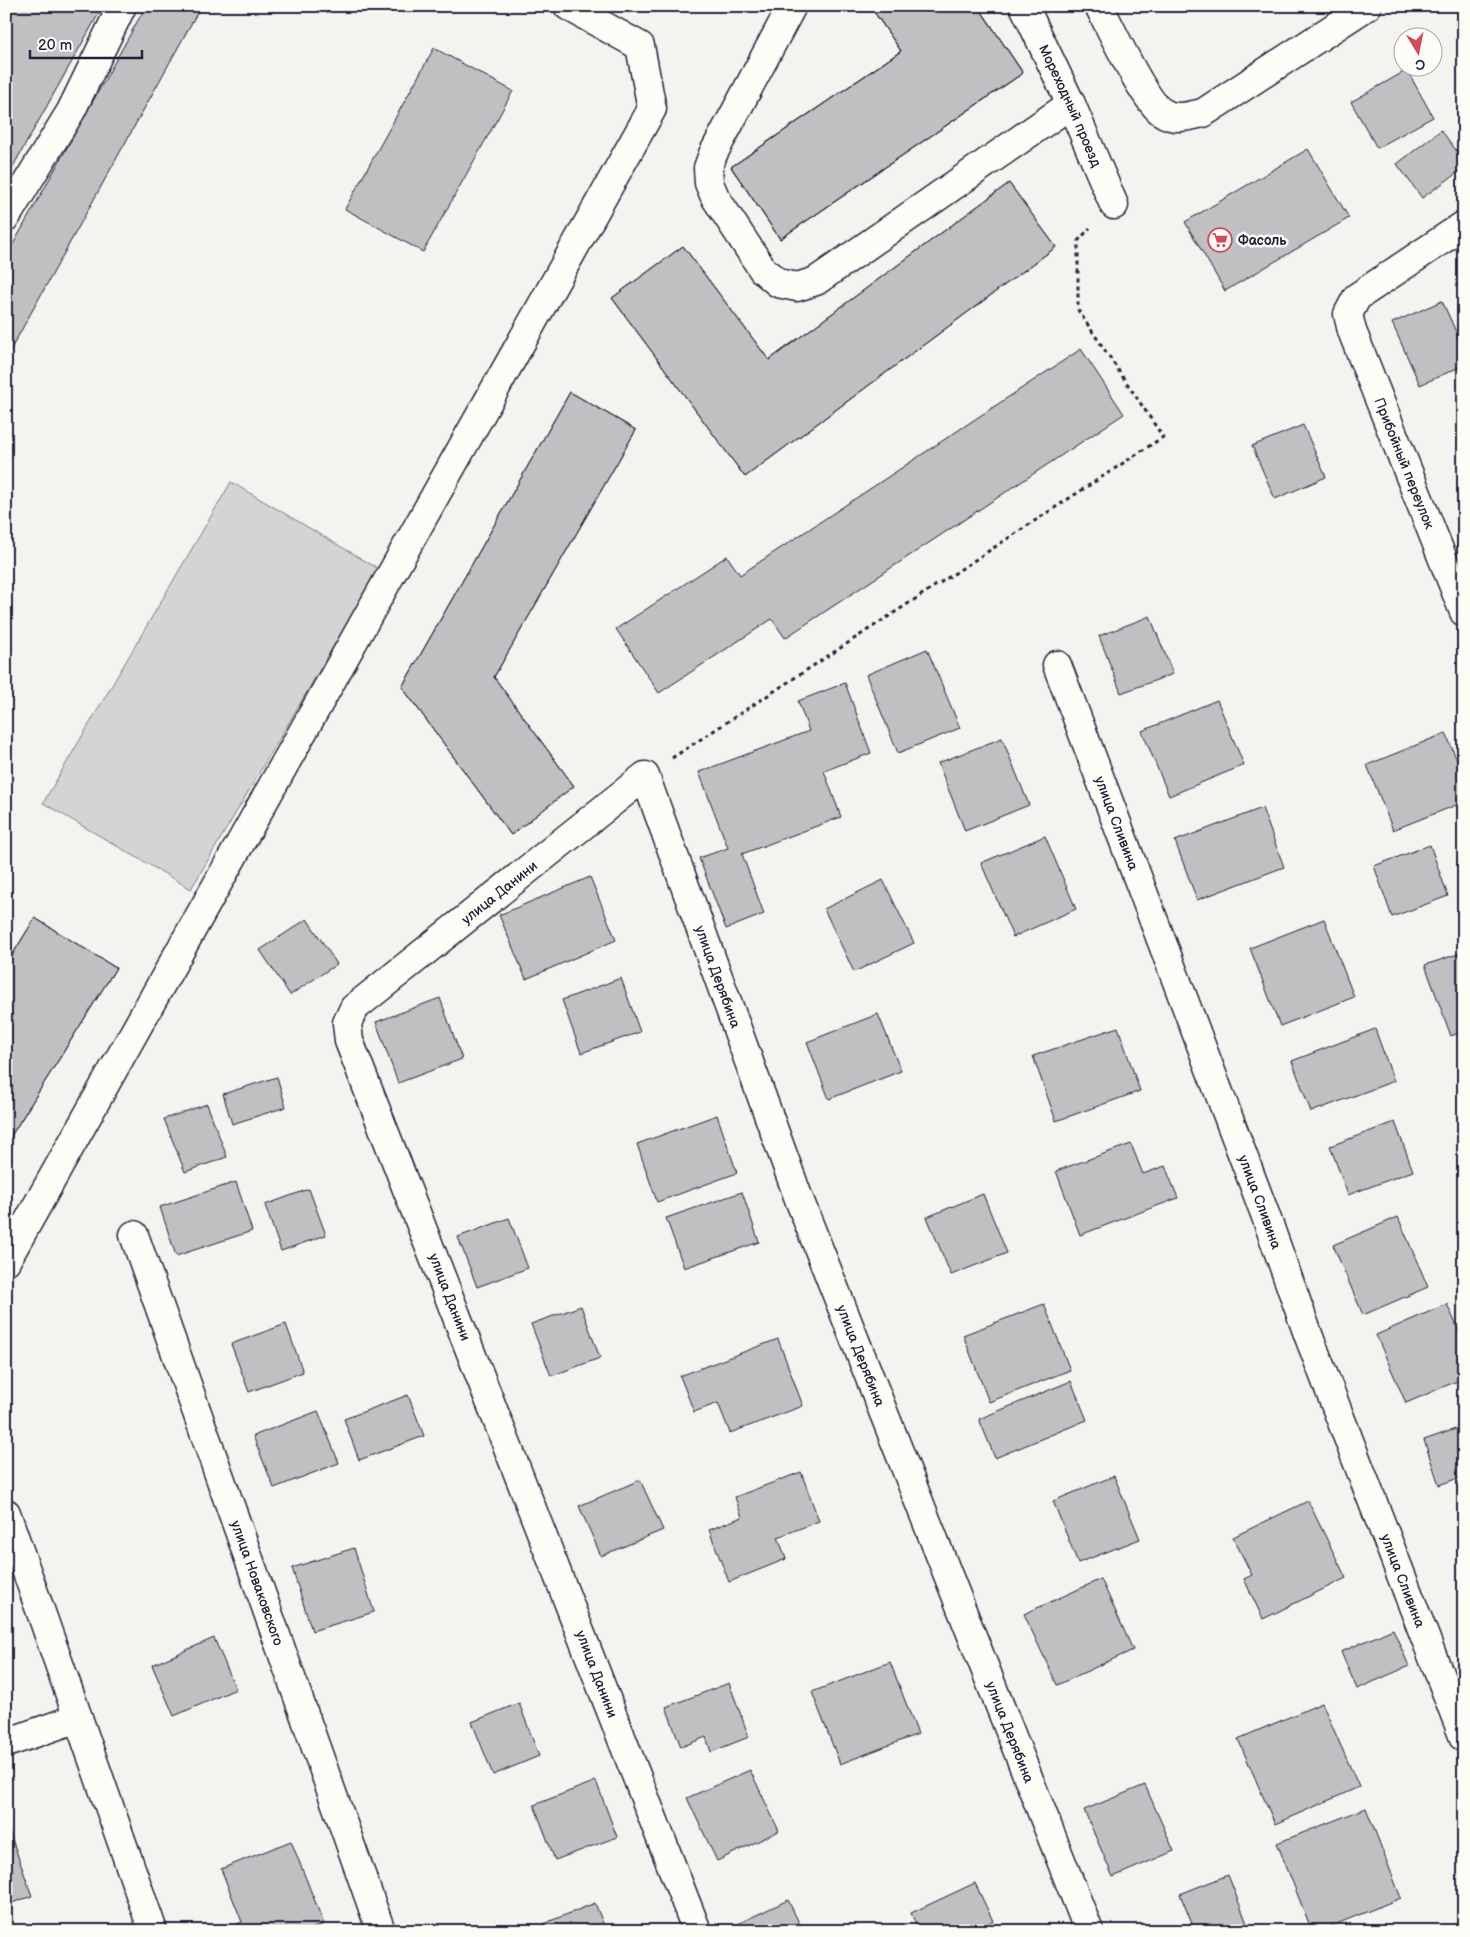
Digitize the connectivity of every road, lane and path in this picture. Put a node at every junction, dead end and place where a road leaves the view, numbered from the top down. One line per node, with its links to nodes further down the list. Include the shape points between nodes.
1 (122, 6): 9 (street, via 70,111)
2 (568, 6): 15 (street, via 640,46 652,109)
3 (792, 6): 7 (street, via 708,168 709,183 715,197 763,270 778,283 797,287 816,281)
4 (1024, 6): 7 (street, Мореходный проезд)
5 (1099, 6): 6 (street, via 1148,96 1162,112 1182,118 1202,113)
6 (1368, 6)
7 (1071, 104): 8 (street, Мореходный проезд)
8 (1114, 205): 13 (path, via 1078,241 1078,310 1163,437)
9 (6, 218)
10 (1464, 225): 11 (street, Прибойный переулок, via 1357,297 1348,314 1352,332)
11 (1464, 612)
12 (1057, 665): 18 (street, улица Сливина, via 1265,1214 1308,1337)
13 (645, 776): 22 (street, улица Данини, via 354,1008 347,1023 353,1050); 23 (street, улица Дерябина, via 802,1207)
14 (134, 1235): 21 (street, улица Новаковского)
15 (6, 1261)
16 (6, 1513): 17 (street)
17 (78, 1718): 19 (street); 20 (street)
18 (1464, 1738)
19 (6, 1743)
20 (153, 1931)
21 (381, 1931)
22 (697, 1931)
23 (1089, 1931)

